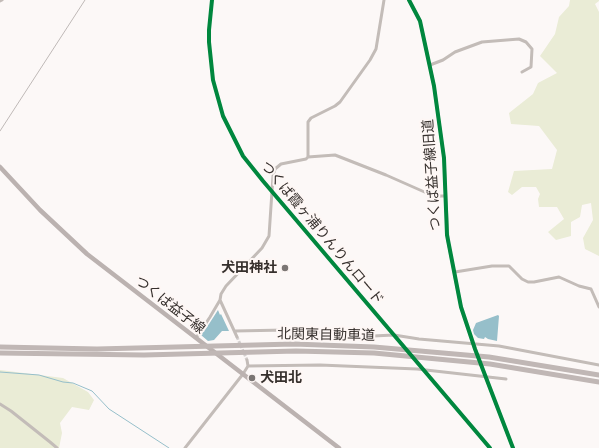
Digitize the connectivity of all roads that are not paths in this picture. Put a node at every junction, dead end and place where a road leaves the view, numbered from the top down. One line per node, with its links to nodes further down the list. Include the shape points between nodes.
1 (384, 0): 5 (street, via 376,49 370,60 340,102 308,122)
2 (409, 0): 3 (street, つくば益子線旧道, via 420,21)
3 (430, 65): 4 (street, via 482,42 519,39 532,49 531,67); 7 (street, つくば益子線旧道, via 444,158)
4 (522, 72)
5 (308, 157): 7 (street, via 335,155 428,194); 9 (street, via 286,162 275,169 269,236 262,248 226,286)
6 (0, 166): 13 (main road, つくば益子線, via 28,198 82,250)
7 (445, 196): 8 (street, つくば益子線旧道, via 447,236)
8 (454, 272): 10 (street, via 509,266 528,282 559,277 591,289); 14 (street, つくば益子線旧道, via 461,307)
9 (220, 300): 11 (street); 13 (street)
10 (599, 307)
11 (235, 331): 12 (street); 14 (street, via 286,330 394,336)
12 (237, 337)
13 (195, 338): 22 (main road, つくば益子線)
14 (473, 344): 16 (street, つくば益子線旧道); 20 (street, via 529,351)
15 (0, 347): 23 (highway, 北関東自動車道, via 97,349 294,344 401,348 490,357)
16 (475, 349)
17 (0, 353): 26 (highway, 北関東自動車道, via 97,355 326,351 402,355 490,364)
18 (247, 360): 19 (street)
19 (248, 366): 22 (street); 24 (street, via 335,365 423,369)
20 (599, 366)
21 (483, 370): 24 (street)
22 (243, 374): 29 (street); 30 (main road, つくば益子線)
23 (599, 375)
24 (486, 376): 25 (street); 31 (street)
25 (506, 378)
26 (599, 382)
27 (0, 404): 28 (street)
28 (57, 448)
29 (185, 448)
30 (339, 448)
31 (513, 448)

